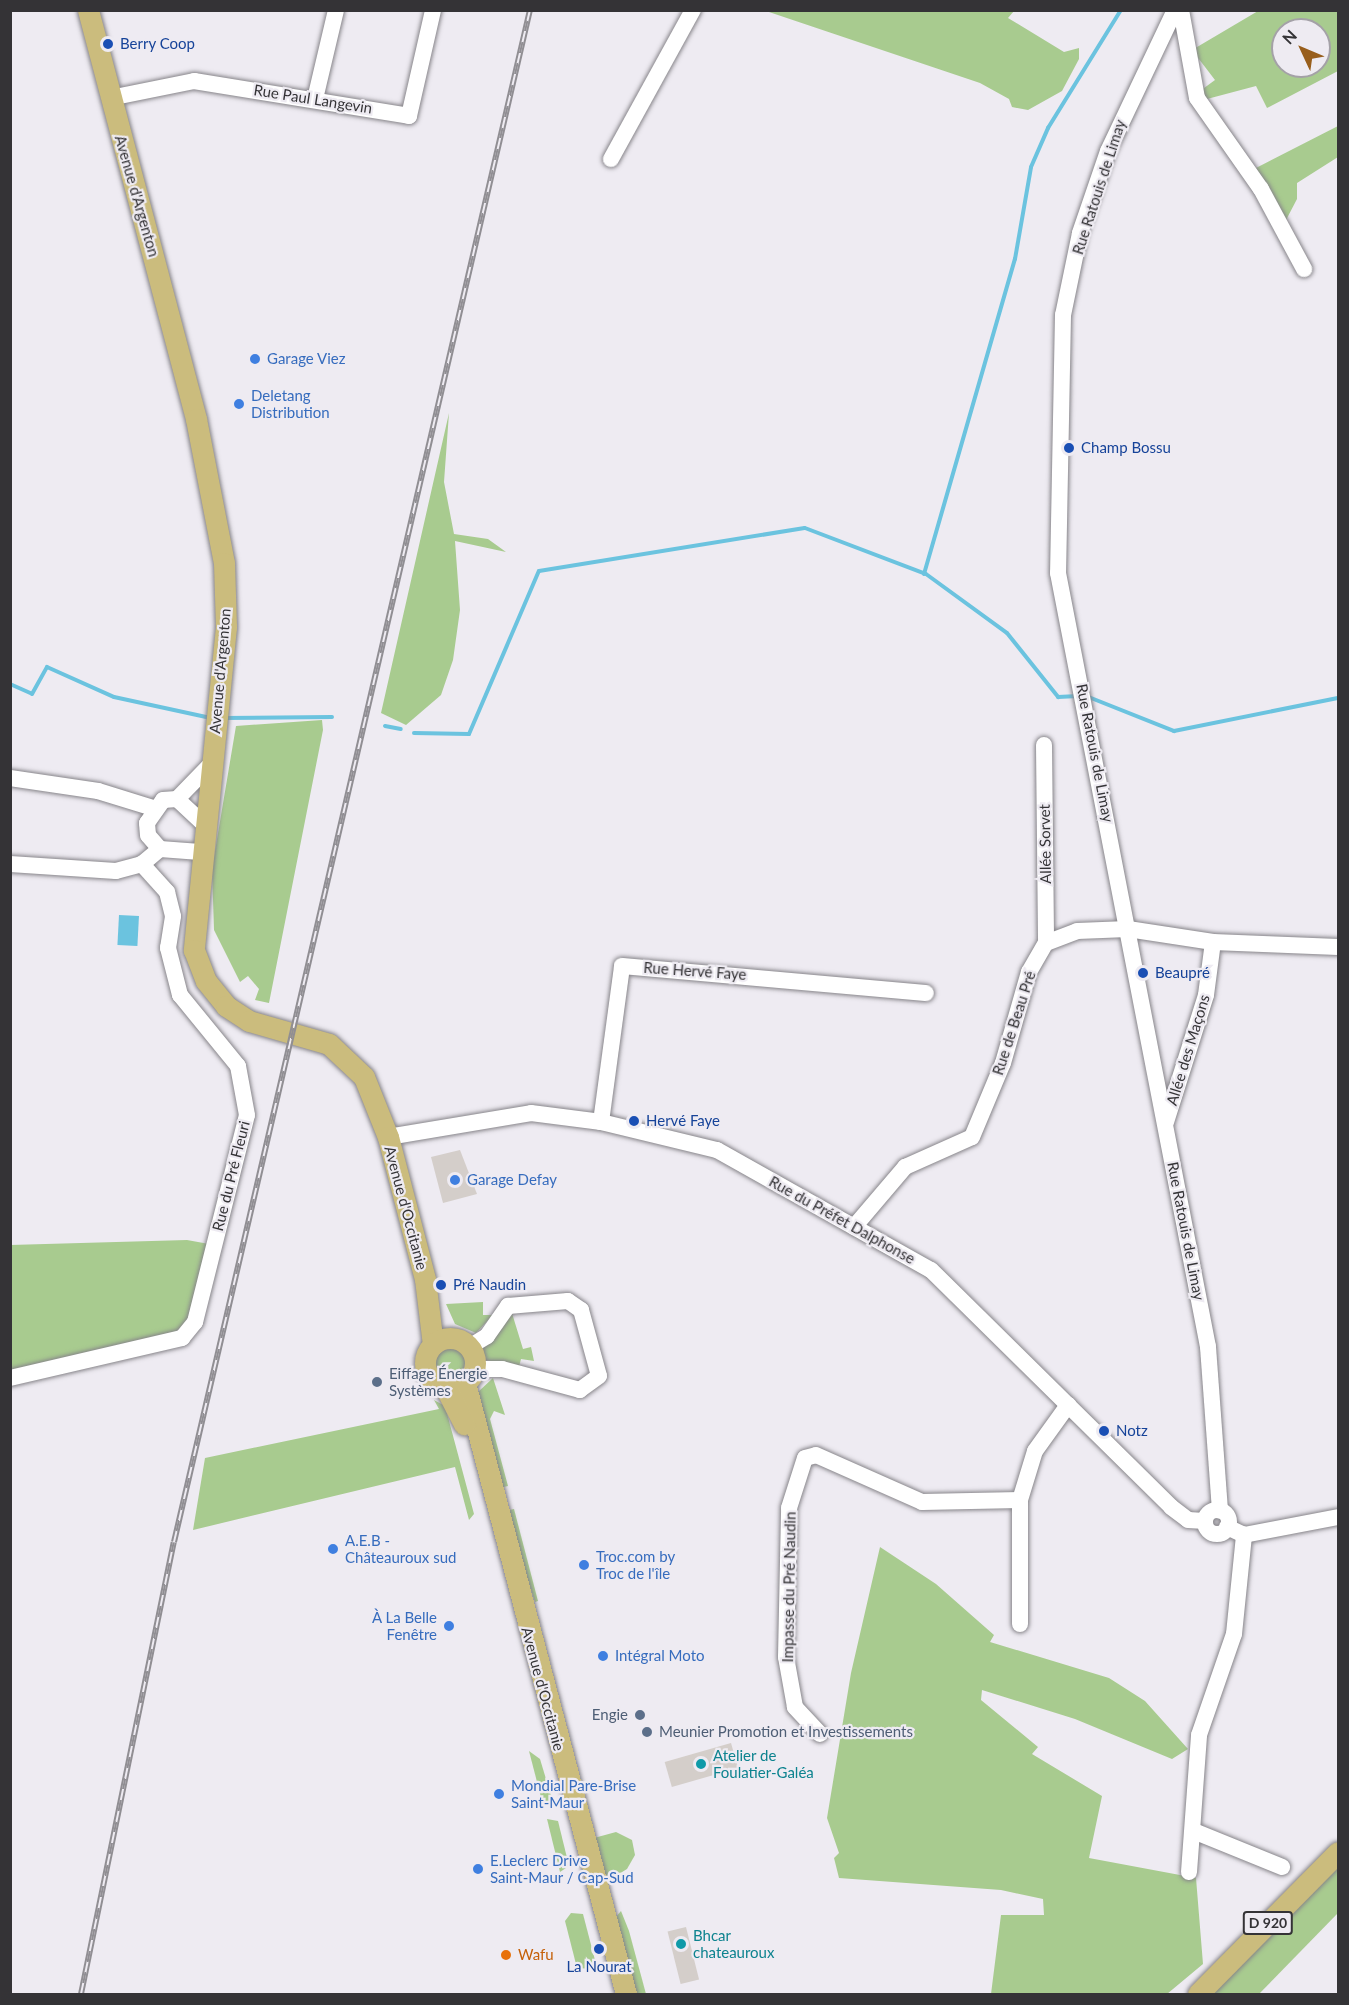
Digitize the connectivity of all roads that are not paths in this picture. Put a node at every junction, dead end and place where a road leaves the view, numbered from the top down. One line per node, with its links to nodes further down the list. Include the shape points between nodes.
1 (88, 10): 7 (main road, Avenue d'Argenton)
2 (336, 10): 8 (street)
3 (434, 10): 8 (street, Rue Paul Langevin, via 409,116)
4 (693, 10): 9 (street)
5 (1175, 10): 21 (street, Rue Ratouis de Limay, via 1108,151 1080,233 1062,315 1058,573 1083,684)
6 (1180, 10): 10 (street, via 1197,98 1261,189)
7 (110, 98): 8 (street, Rue Paul Langevin, via 194,81); 12 (main road, Avenue d'Argenton, via 196,419 220,533 226,627)
8 (315, 99)
9 (611, 159)
10 (1304, 269)
11 (1044, 745): 23 (street, Allée Sorvet)
12 (212, 763): 14 (street); 16 (main road, Avenue d'Argenton)
13 (10, 778): 15 (street, via 98,791)
14 (177, 799): 15 (street); 16 (street)
15 (153, 808): 17 (street, via 148,835)
16 (204, 824): 18 (main road, Avenue d'Argenton)
17 (160, 849): 18 (street); 20 (street)
18 (200, 852): 28 (main road, Avenue d'Argenton, via 194,951 206,981 226,1006 249,1021 343,1052 364,1077)
19 (10, 864): 20 (street, via 116,872)
20 (142, 864): 33 (street, Rue du Pré Fleuri, via 167,892 173,916 168,948 180,995 238,1066 247,1115 195,1322 182,1338)
21 (1128, 929): 22 (street); 23 (street, via 1077,931); 27 (street, Rue Ratouis de Limay)
22 (1213, 942): 24 (street); 27 (street, Allée des Maçons, via 1206,996)
23 (1046, 943): 29 (street, Rue de Beau Pré, via 1029,972 1003,1063 972,1137 905,1167)
24 (1338, 947)
25 (926, 993): 26 (street, Rue Hervé Faye, via 622,966)
26 (601, 1122): 28 (street, Rue du Préfet Dalphonse, via 531,1113); 29 (street, Rue du Préfet Dalphonse, via 717,1149)
27 (1166, 1123): 37 (street, Rue Ratouis de Limay, via 1209,1347)
28 (388, 1137): 30 (main road, Avenue d'Occitanie)
29 (854, 1227): 35 (street, Rue du Préfet Dalphonse, via 931,1270)
30 (425, 1279): 31 (main road, Avenue d'Occitanie); 32 (main road, Avenue d'Occitanie)
31 (461, 1343): 32 (main road); 34 (main road, Avenue d'Occitanie); 34 (street, via 487,1336 508,1306 568,1301 581,1310 599,1376 580,1390 502,1370)
32 (433, 1345): 34 (main road, Avenue d'Occitanie, via 426,1372)
33 (10, 1378)
34 (461, 1380): 48 (main road, Avenue d'Occitanie, via 461,1416); 49 (main road, Avenue d'Occitanie)
35 (1068, 1405): 36 (street, via 1035,1450); 39 (street, Rue du Préfet Dalphonse, via 1171,1507 1188,1520)
36 (1020, 1500): 42 (street); 43 (street, Impasse du Pré Naudin, via 922,1502 811,1454 802,1464 791,1500 788,1683 801,1720)
37 (1220, 1511): 39 (street); 40 (street, Rue Ratouis de Limay)
38 (1338, 1517): 41 (street)
39 (1205, 1521): 40 (street, Rue du Préfet Dalphonse, via 1215,1534)
40 (1227, 1527): 41 (street)
41 (1244, 1534): 44 (street, via 1234,1634 1199,1735)
42 (1020, 1624)
43 (820, 1734)
44 (1196, 1832): 46 (street); 47 (street)
45 (1338, 1852): 50 (main road, D 920)
46 (1282, 1867)
47 (1189, 1872)
48 (616, 1995)
49 (626, 1995)
50 (1198, 1995)

